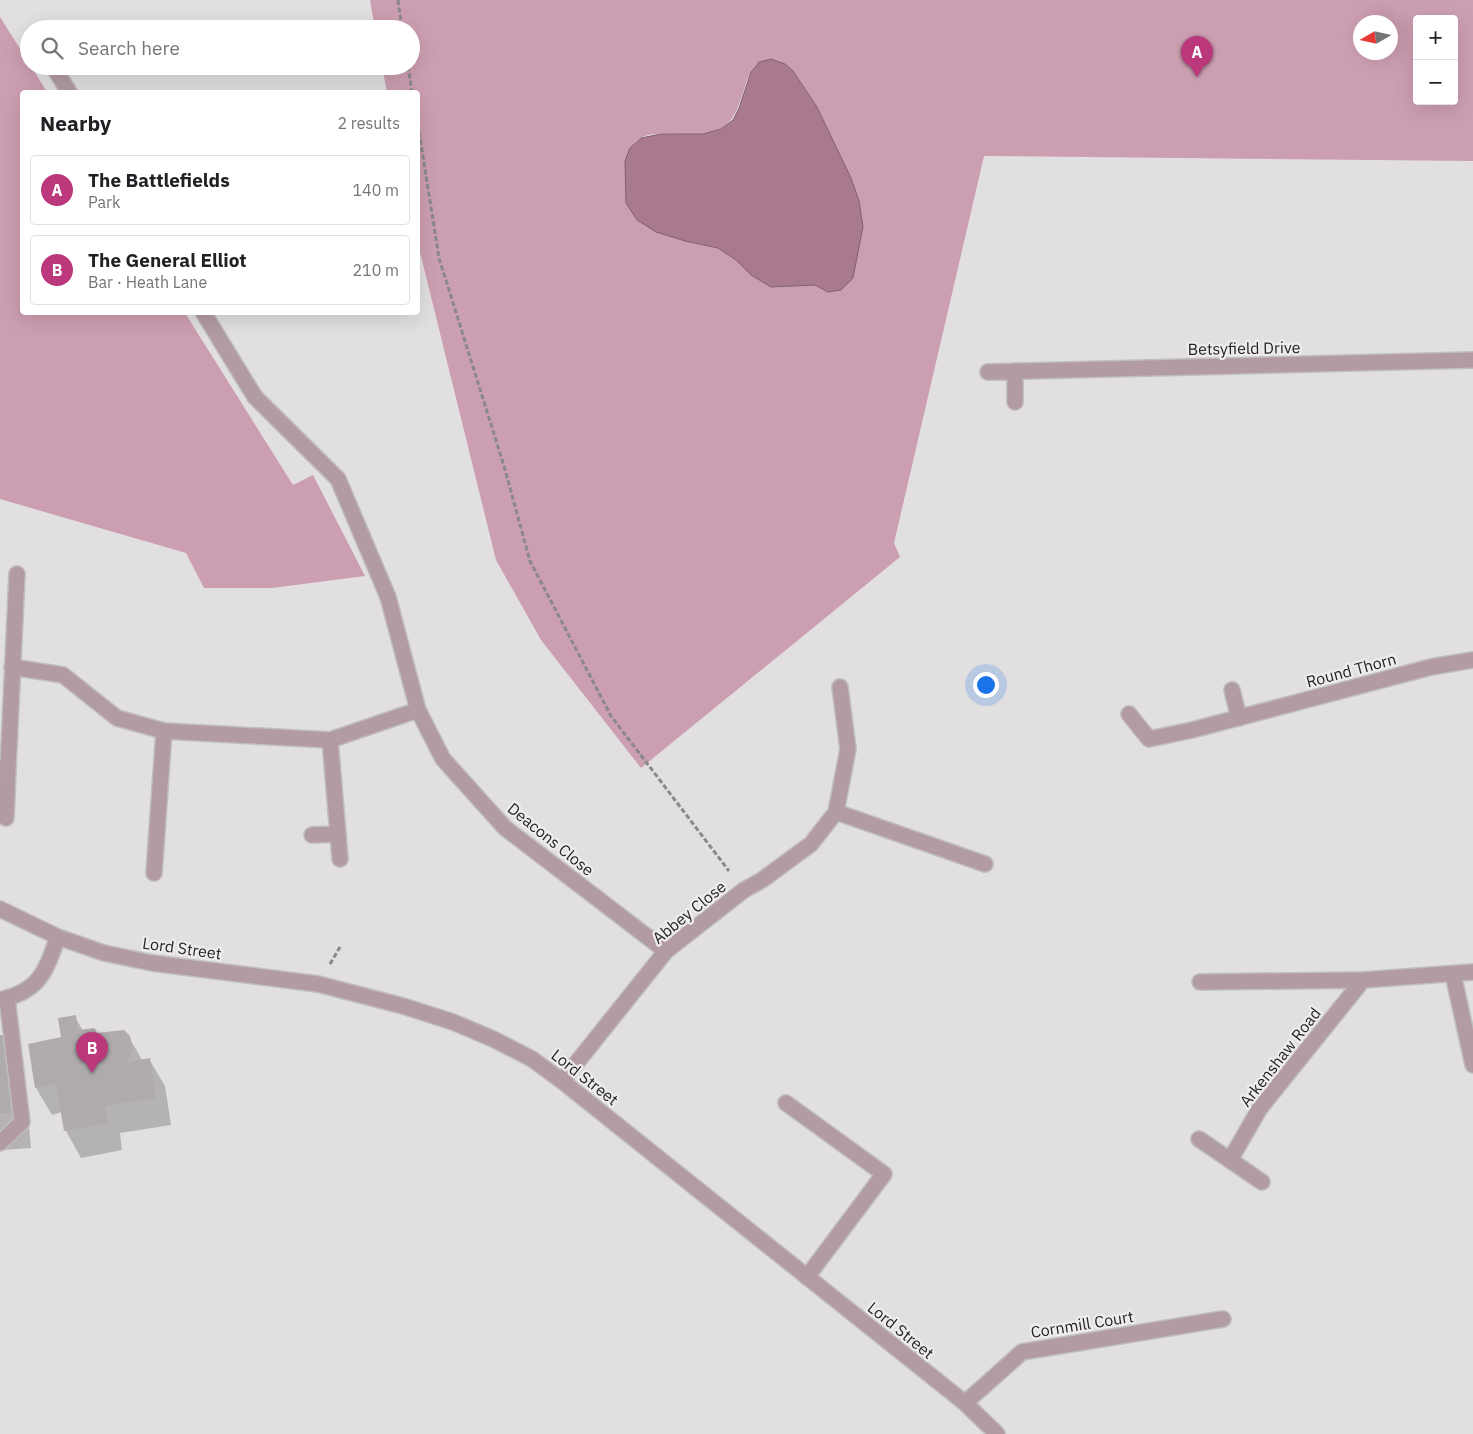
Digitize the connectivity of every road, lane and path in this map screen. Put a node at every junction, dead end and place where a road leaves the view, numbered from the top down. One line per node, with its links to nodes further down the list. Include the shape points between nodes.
1 (398, 0): 2 (path)
2 (401, 20)
3 (59, 75): 5 (street)
4 (409, 75): 6 (path)
5 (68, 90)
6 (412, 90)
7 (420, 137): 31 (path, via 439,258 530,561 611,716)
8 (205, 315): 18 (street, Deacons Close, via 255,397 338,479 388,597)
9 (1473, 360): 10 (street, Betsyfield Drive)
10 (1015, 371): 11 (street, Betsyfield Drive); 12 (street)
11 (988, 372)
12 (1015, 402)
13 (17, 574): 15 (street)
14 (1473, 660): 20 (street, Round Thorn, via 1431,667)
15 (12, 667): 21 (street, via 63,675 117,718); 23 (street)
16 (840, 686): 24 (street, Abbey Close, via 848,749)
17 (1232, 690): 20 (street)
18 (418, 710): 22 (street); 34 (street, Deacons Close, via 443,759 505,828)
19 (1129, 714): 20 (street, Round Thorn, via 1149,739)
20 (1239, 718)
21 (164, 731): 22 (street); 30 (street)
22 (330, 740): 27 (street)
23 (4, 768): 25 (street)
24 (836, 812): 29 (street); 31 (street, Abbey Close, via 811,844)
25 (6, 818)
26 (312, 834): 27 (street)
27 (338, 834): 28 (street)
28 (340, 859)
29 (985, 864)
30 (154, 873)
31 (744, 890): 34 (street, Abbey Close)
32 (0, 909): 33 (street, Lord Street)
33 (58, 937): 39 (street, via 40,978 21,994); 41 (street, Lord Street, via 104,953 152,963 318,984 403,1006 493,1039 532,1059)
34 (666, 951): 41 (street, Abbey Close)
35 (1473, 972): 36 (street, Arkenshaw Road)
36 (1452, 974): 37 (street, Arkenshaw Road); 40 (street)
37 (1363, 980): 38 (street, Arkenshaw Road); 47 (street, Arkenshaw Road, via 1260,1108)
38 (1200, 982)
39 (4, 999): 43 (street)
40 (1473, 1065)
41 (562, 1081): 49 (street, Lord Street)
42 (786, 1103): 49 (street, via 884,1174)
43 (22, 1122): 44 (street); 46 (street)
44 (0, 1126)
45 (1199, 1139): 47 (street)
46 (0, 1143)
47 (1230, 1160): 48 (street)
48 (1262, 1182)
49 (807, 1277): 51 (street, Lord Street)
50 (1223, 1319): 51 (street, Cornmill Court, via 1022,1352)
51 (965, 1403): 52 (street, Lord Street)
52 (998, 1434)

